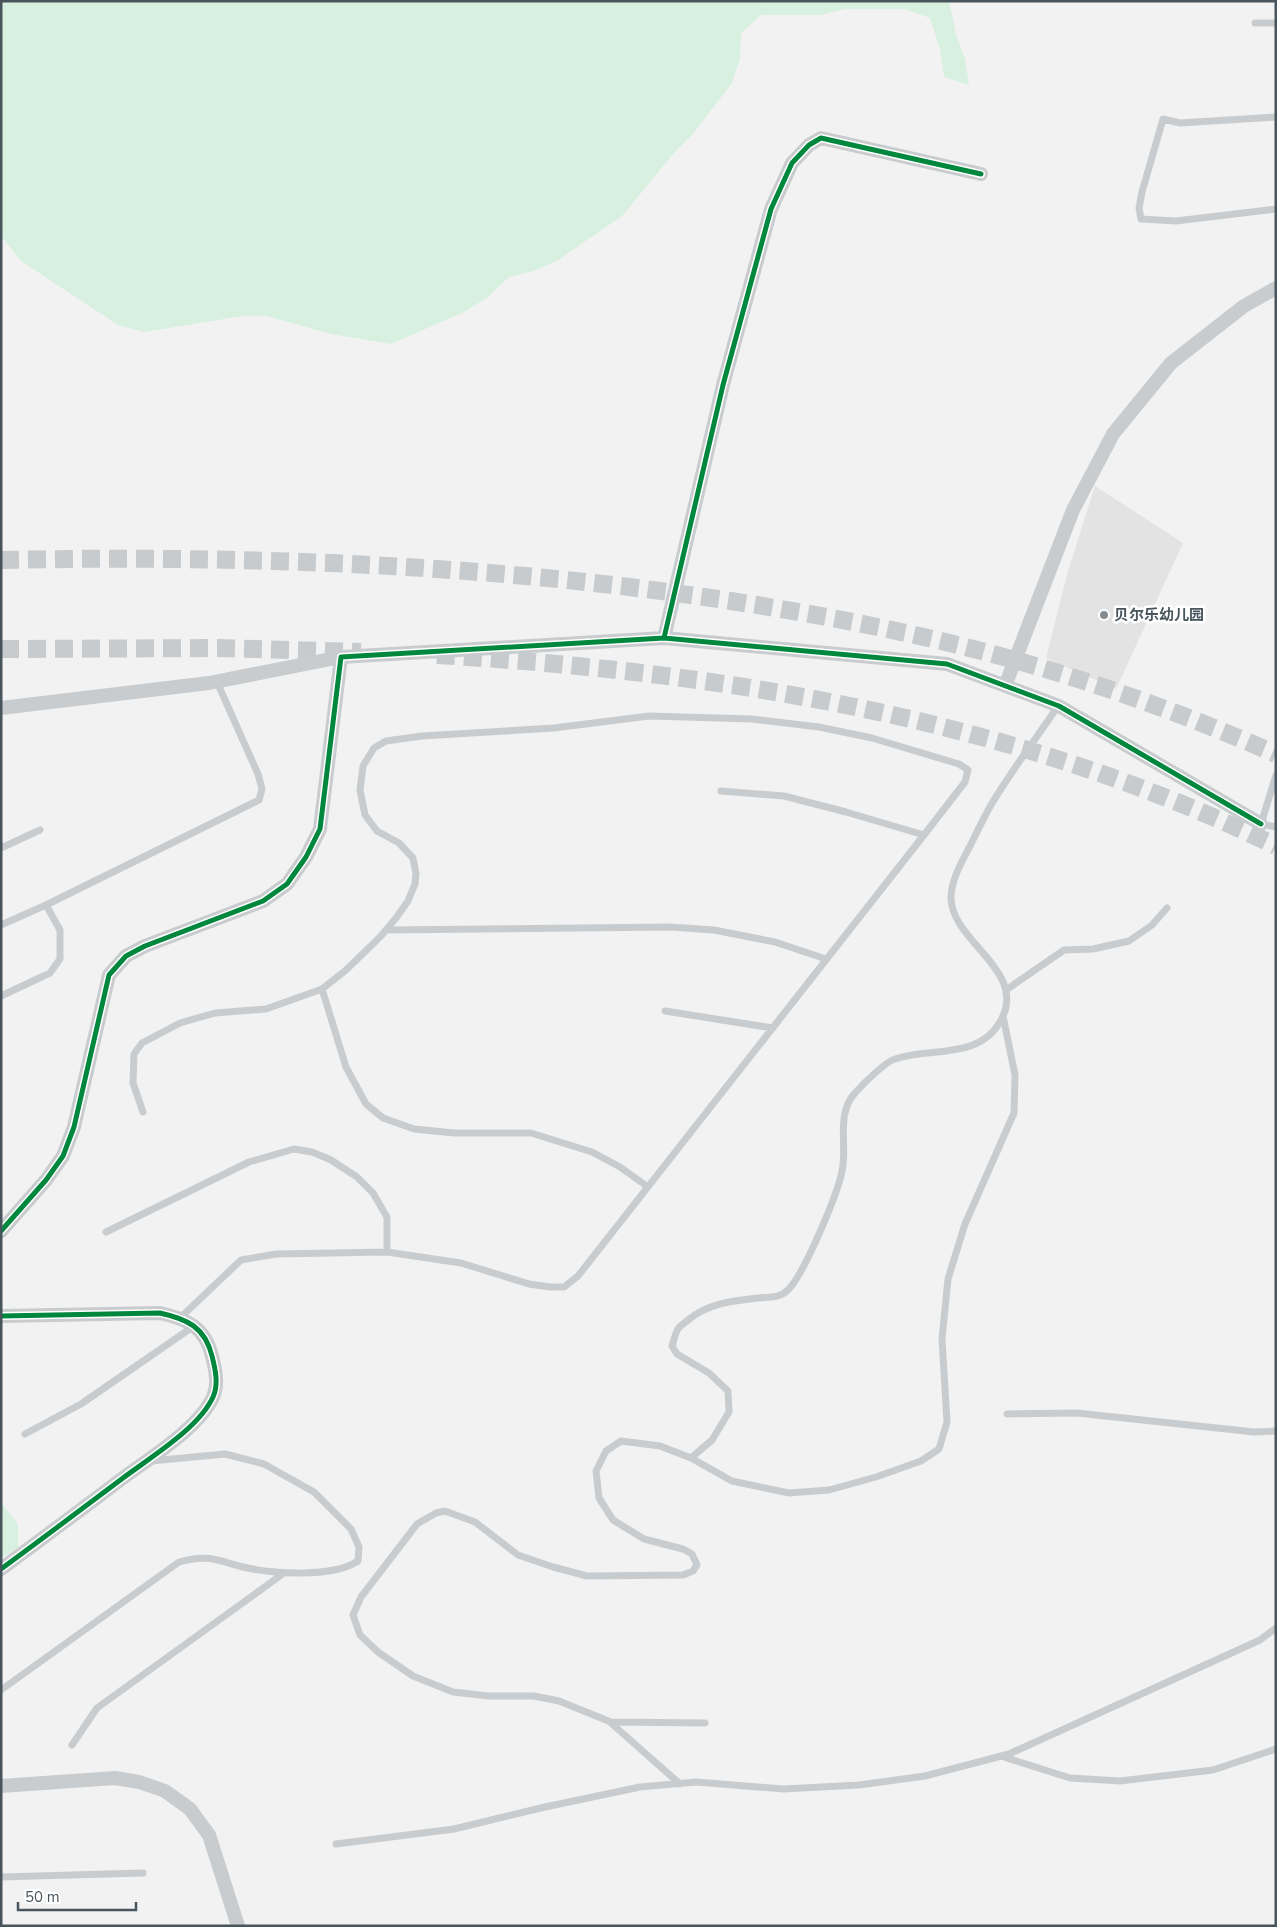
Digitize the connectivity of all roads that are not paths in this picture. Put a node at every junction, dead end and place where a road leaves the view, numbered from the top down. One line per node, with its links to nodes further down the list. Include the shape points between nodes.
1 (1255, 23): 2 (lane)
2 (1276, 23)
3 (1276, 117): 5 (lane, via 1180,123 1163,119 1139,208 1141,219 1176,221)
4 (981, 174): 7 (street, via 820,138 792,163 771,209 722,385)
5 (1276, 209)
6 (1276, 288): 10 (street, via 1244,306 1172,363 1113,434 1073,510)
7 (664, 638): 8 (street); 10 (street, via 947,664)
8 (341, 657): 9 (street); 33 (street, via 320,829 306,857 287,884 262,901 145,946 126,956 109,975 76,1119 63,1156)
9 (217, 682): 12 (street); 20 (lane, via 258,774 262,789 259,800)
10 (1005, 686): 11 (street)
11 (1058, 706): 15 (street); 26 (lane, via 991,804 957,872 951,899 959,925 1000,974)
12 (1, 708)
13 (1276, 775): 15 (lane)
14 (722, 791): 18 (lane, via 784,796)
15 (1261, 824): 16 (lane)
16 (1276, 827)
17 (40, 830): 19 (lane)
18 (924, 835): 23 (lane, via 965,782 968,770 959,764 872,738 819,727 752,719 649,716 554,728 386,741 374,748 363,766 360,790 365,816 377,831 399,843 413,858 416,874 408,900); 24 (lane)
19 (1, 848)
20 (46, 905): 22 (lane); 27 (lane, via 60,930 60,959 50,972)
21 (1167, 908): 26 (lane, via 1152,925 1129,941 1093,949 1064,950)
22 (1, 925)
23 (386, 930): 24 (lane, via 670,927 714,930 775,942); 25 (lane)
24 (826, 959): 30 (lane)
25 (322, 989): 31 (lane, via 266,1009 215,1013 180,1023 142,1043 134,1054 134,1083); 32 (lane, via 346,1067 366,1104 383,1118 414,1129 531,1134 592,1152)
26 (1006, 990): 29 (lane)
27 (1, 996)
28 (665, 1011): 30 (lane)
29 (1003, 1014): 42 (lane, via 992,1033 977,1043 959,1050 892,1060 853,1094 845,1111 843,1167 837,1186 823,1225 788,1290 778,1296 727,1301 697,1312 678,1329 672,1346 677,1354 709,1373 728,1391 730,1406 712,1440); 42 (lane, via 1015,1075 1014,1113 965,1224 948,1279 942,1339 947,1422 939,1449 921,1461 876,1477 829,1490 789,1493 732,1481)
30 (773, 1028): 32 (lane)
31 (143, 1112)
32 (648, 1187): 35 (lane, via 578,1276 564,1287 529,1284 461,1264)
33 (2, 1229)
34 (106, 1232): 35 (lane, via 249,1162 294,1149 331,1160 357,1177 373,1193 386,1217)
35 (387, 1252): 37 (lane, via 276,1254 241,1260)
36 (1, 1316): 37 (street, via 160,1313)
37 (180, 1318): 38 (street)
38 (194, 1326): 41 (lane, via 81,1404); 43 (street, via 208,1342 215,1368 213,1396 186,1431)
39 (1007, 1414): 40 (lane, via 1077,1413 1254,1432)
40 (1276, 1431)
41 (25, 1434)
42 (691, 1458): 48 (lane, via 660,1446 621,1441 606,1451 596,1471 599,1498 613,1520 644,1539 692,1554 696,1565 683,1575 587,1576 552,1567 518,1555 475,1522 445,1511 417,1524 361,1597 353,1615 360,1635 413,1676 453,1692 534,1696 559,1701)
43 (146, 1461): 44 (street); 45 (lane, via 225,1454 264,1464 314,1492 351,1529 359,1547 358,1561 333,1571)
44 (1, 1569)
45 (284, 1573): 47 (lane, via 244,1567 216,1558 179,1562); 50 (lane, via 97,1708)
46 (1276, 1628): 52 (lane, via 1260,1640)
47 (1, 1690)
48 (611, 1722): 49 (lane); 53 (lane)
49 (705, 1724)
50 (72, 1745)
51 (1276, 1748): 52 (lane, via 1212,1770 1120,1781 1070,1778)
52 (1002, 1756): 53 (lane, via 925,1776 859,1784 784,1789 696,1782)
53 (680, 1784): 55 (lane, via 630,1789 454,1828)
54 (1, 1786): 58 (street, via 115,1778 166,1791 190,1808 209,1835)
55 (336, 1844)
56 (143, 1873): 57 (lane)
57 (1, 1877)
58 (238, 1926)

